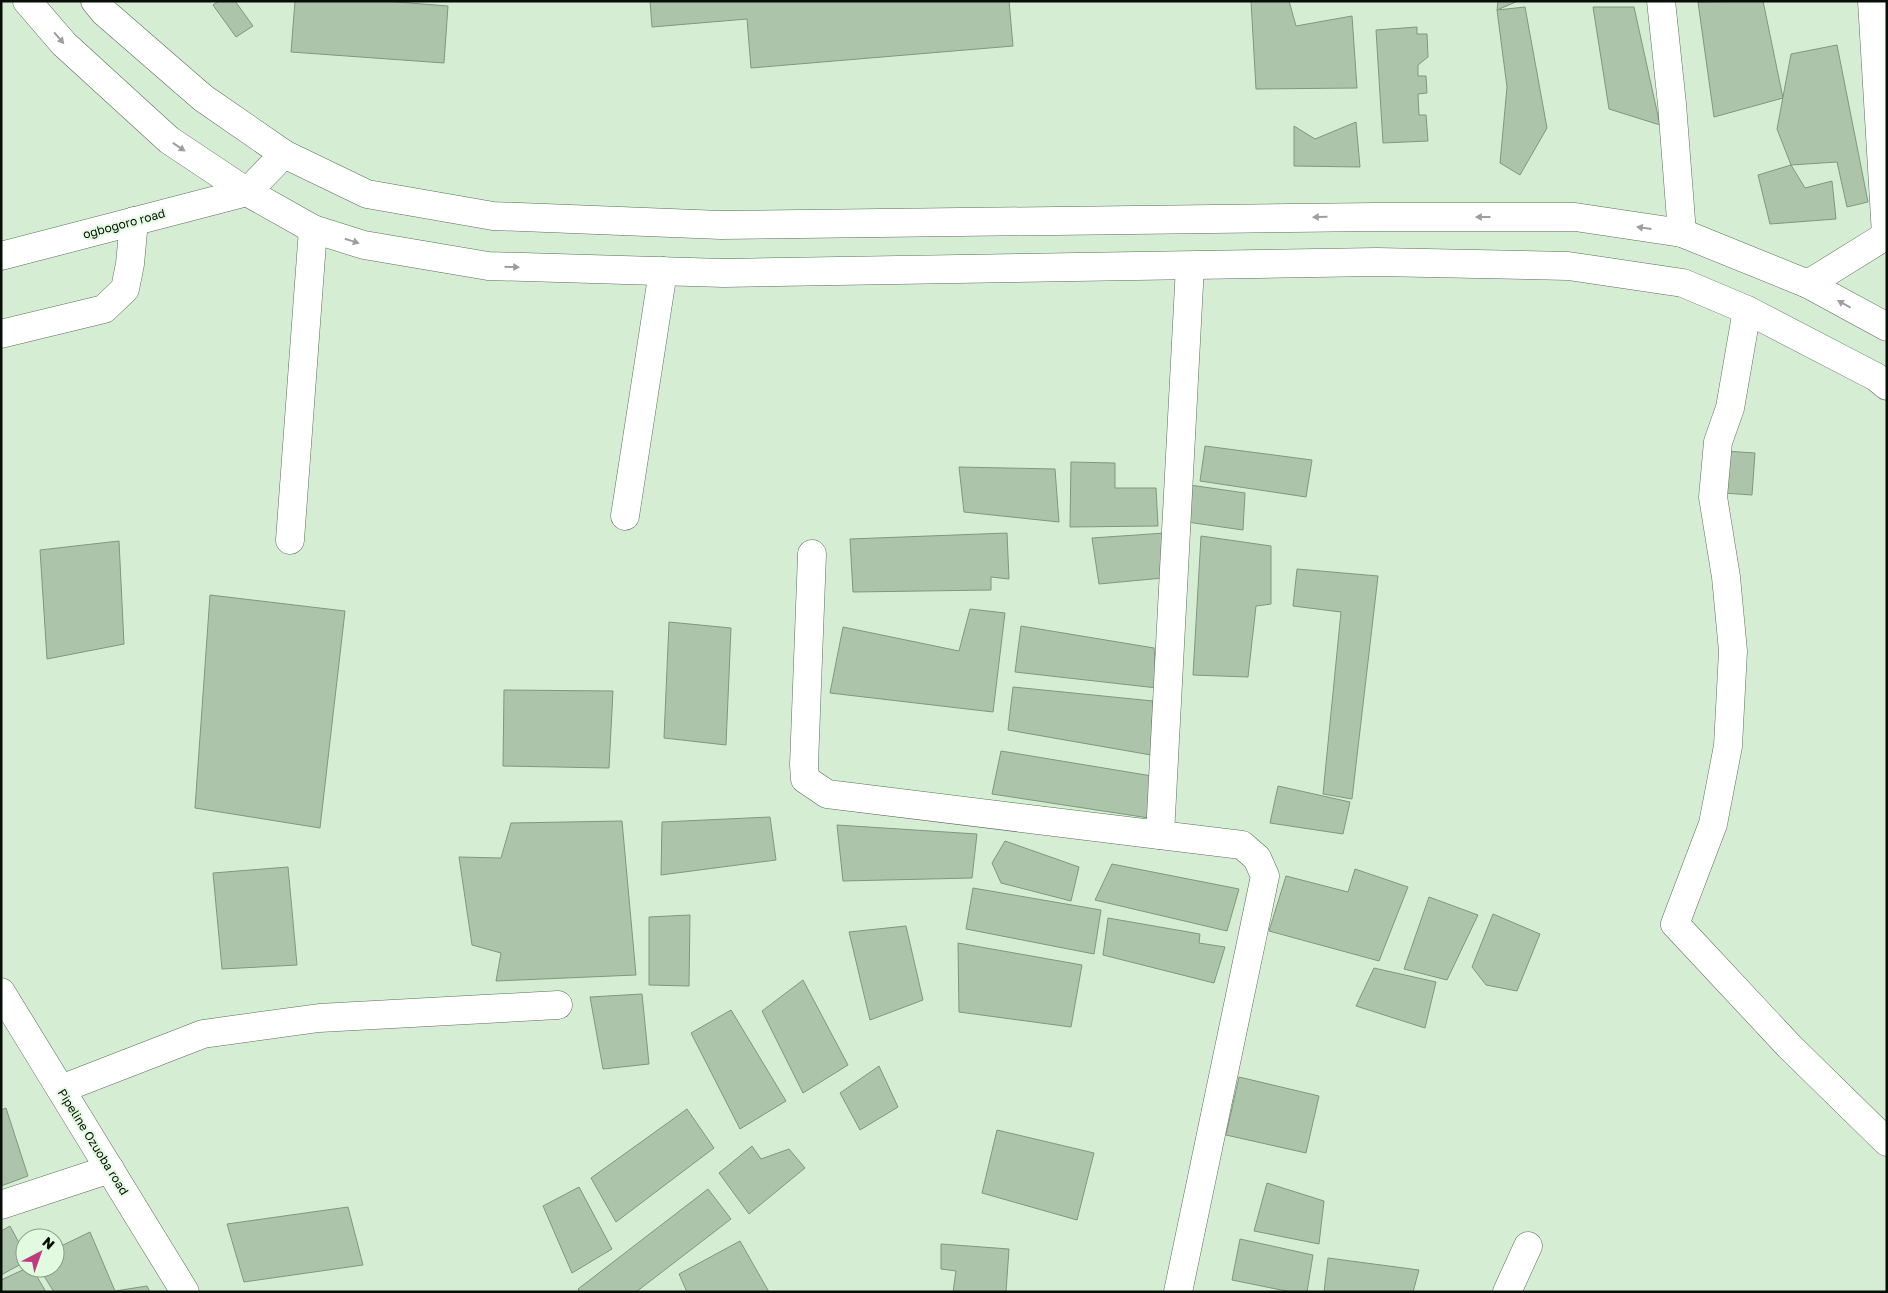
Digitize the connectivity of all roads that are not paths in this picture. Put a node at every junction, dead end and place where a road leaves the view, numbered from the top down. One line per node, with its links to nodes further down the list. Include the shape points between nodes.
1 (27, 1): 6 (street, one-way to 6, via 64,44 169,140)
2 (95, 1): 5 (street, via 203,98)
3 (1661, 1): 9 (street)
4 (1872, 1): 10 (street)
5 (284, 154): 6 (street); 9 (street, one-way to 5, via 1575,218 1375,217 721,226 493,216 367,194)
6 (247, 192): 7 (street, ogbogoro road); 8 (street)
7 (134, 221): 11 (street, ogbogoro road); 17 (street, via 125,289 104,309)
8 (313, 229): 13 (street, one-way to 13, via 364,245 488,266); 20 (street)
9 (1682, 233): 14 (street)
10 (1886, 235): 14 (street)
11 (1, 256)
12 (1190, 266): 13 (street, via 724,273); 15 (street, via 1377,262 1568,266 1683,283); 22 (street)
13 (663, 271): 19 (street)
14 (1808, 284): 16 (street, one-way to 14)
15 (1747, 310): 18 (street, via 1876,377); 26 (street, via 1730,408 1718,442 1712,497 1726,577 1733,651 1728,746 1713,824 1674,924 1789,1046)
16 (1887, 328)
17 (1, 334)
18 (1887, 386)
19 (625, 516)
20 (290, 540)
21 (812, 554): 22 (street, via 805,779 826,794)
22 (1160, 835): 31 (street, via 1242,845 1257,858 1265,876)
23 (1, 992): 25 (street, Pipeline Ozuoba road)
24 (558, 1005): 25 (street, via 319,1018 204,1034)
25 (60, 1088): 27 (street, Pipeline Ozuoba road)
26 (1887, 1142)
27 (110, 1169): 28 (street); 30 (street, Pipeline Ozuoba road)
28 (1, 1205)
29 (1528, 1246): 32 (street)
30 (185, 1292)
31 (1178, 1292)
32 (1507, 1292)

